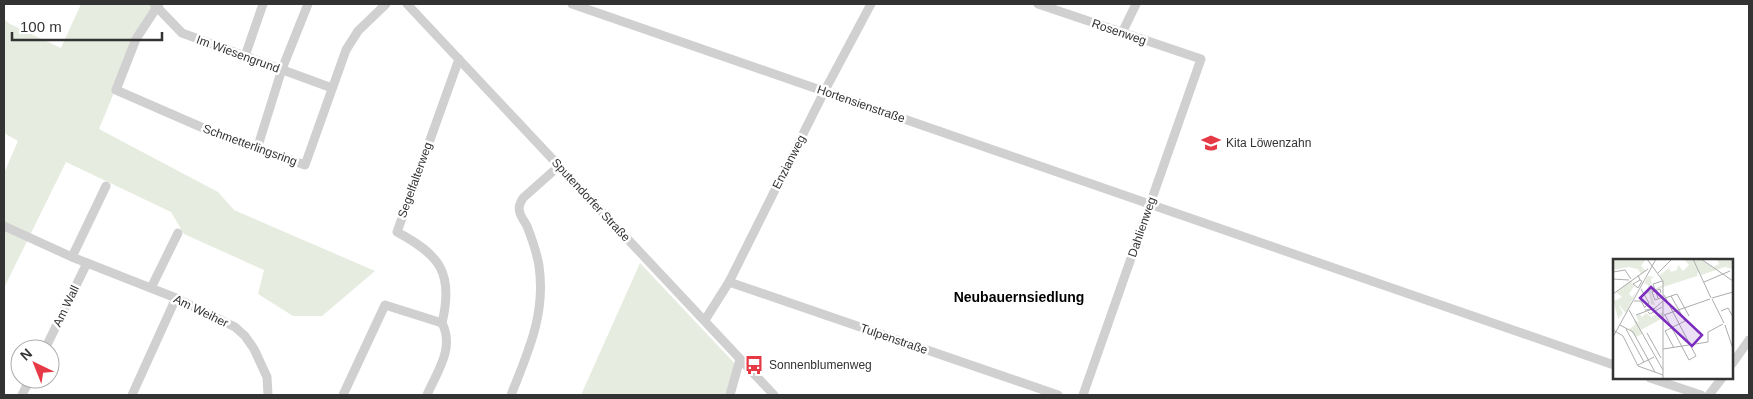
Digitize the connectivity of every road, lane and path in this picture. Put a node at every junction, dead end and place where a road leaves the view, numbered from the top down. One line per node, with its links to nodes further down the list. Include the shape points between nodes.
1 (262, 4): 11 (street)
2 (308, 4): 14 (street)
3 (386, 4): 15 (street, Schmetterlingsring, via 351,40)
4 (407, 4): 12 (street, Sputendorfer Straße)
5 (572, 4): 16 (street, Hortensienstraße)
6 (871, 4): 16 (street, Enzianweg)
7 (1038, 4): 10 (street, Rosenweg)
8 (1136, 4): 10 (street)
9 (157, 5): 11 (street, Im Wiesengrund, via 182,33); 17 (street, Schmetterlingsring, via 136,39 116,90)
10 (1122, 33): 13 (street, Rosenweg)
11 (245, 56): 14 (street, Im Wiesengrund)
12 (459, 59): 18 (street, Sputendorfer Straße); 29 (street, Segelfalterweg, via 397,232 433,256 444,274 447,300)
13 (1201, 59): 20 (street, Dahlienweg)
14 (282, 69): 15 (street, Im Wiesengrund); 17 (street)
15 (332, 88): 17 (street, Schmetterlingsring, via 305,165)
16 (824, 92): 20 (street, Hortensienstraße); 25 (street, Enzianweg)
17 (257, 149)
18 (559, 166): 28 (street, Sputendorfer Straße); 41 (street, via 520,204 520,213 539,264 541,299 530,348)
19 (106, 186): 23 (street)
20 (1150, 203): 34 (street, Hortensienstraße); 45 (street, Dahlienweg)
21 (4, 226): 23 (street, Am Weiher)
22 (178, 233): 26 (street)
23 (72, 257): 24 (street, Am Weiher)
24 (87, 263): 26 (street, Am Weiher); 30 (street, Am Wall)
25 (729, 282): 28 (street, Enzianweg); 44 (street, Tulpenstraße)
26 (151, 288): 27 (street, Am Weiher)
27 (176, 298): 37 (street); 38 (street, Am Weiher, via 223,320 246,336 266,377)
28 (705, 320): 32 (street, Sputendorfer Straße)
29 (442, 323): 39 (street, via 385,305); 40 (street, Segelfalterweg, via 446,332 446,355)
30 (50, 339)
31 (1749, 340): 33 (street)
32 (740, 359): 42 (street); 43 (street, Sputendorfer Straße)
33 (1733, 363)
34 (1613, 365)
35 (1653, 379): 46 (street)
36 (1721, 379): 47 (street)
37 (132, 395)
38 (268, 395)
39 (343, 395)
40 (427, 395)
41 (511, 395)
42 (730, 395)
43 (774, 395)
44 (1058, 395)
45 (1084, 395)
46 (1701, 395)
47 (1709, 395)

